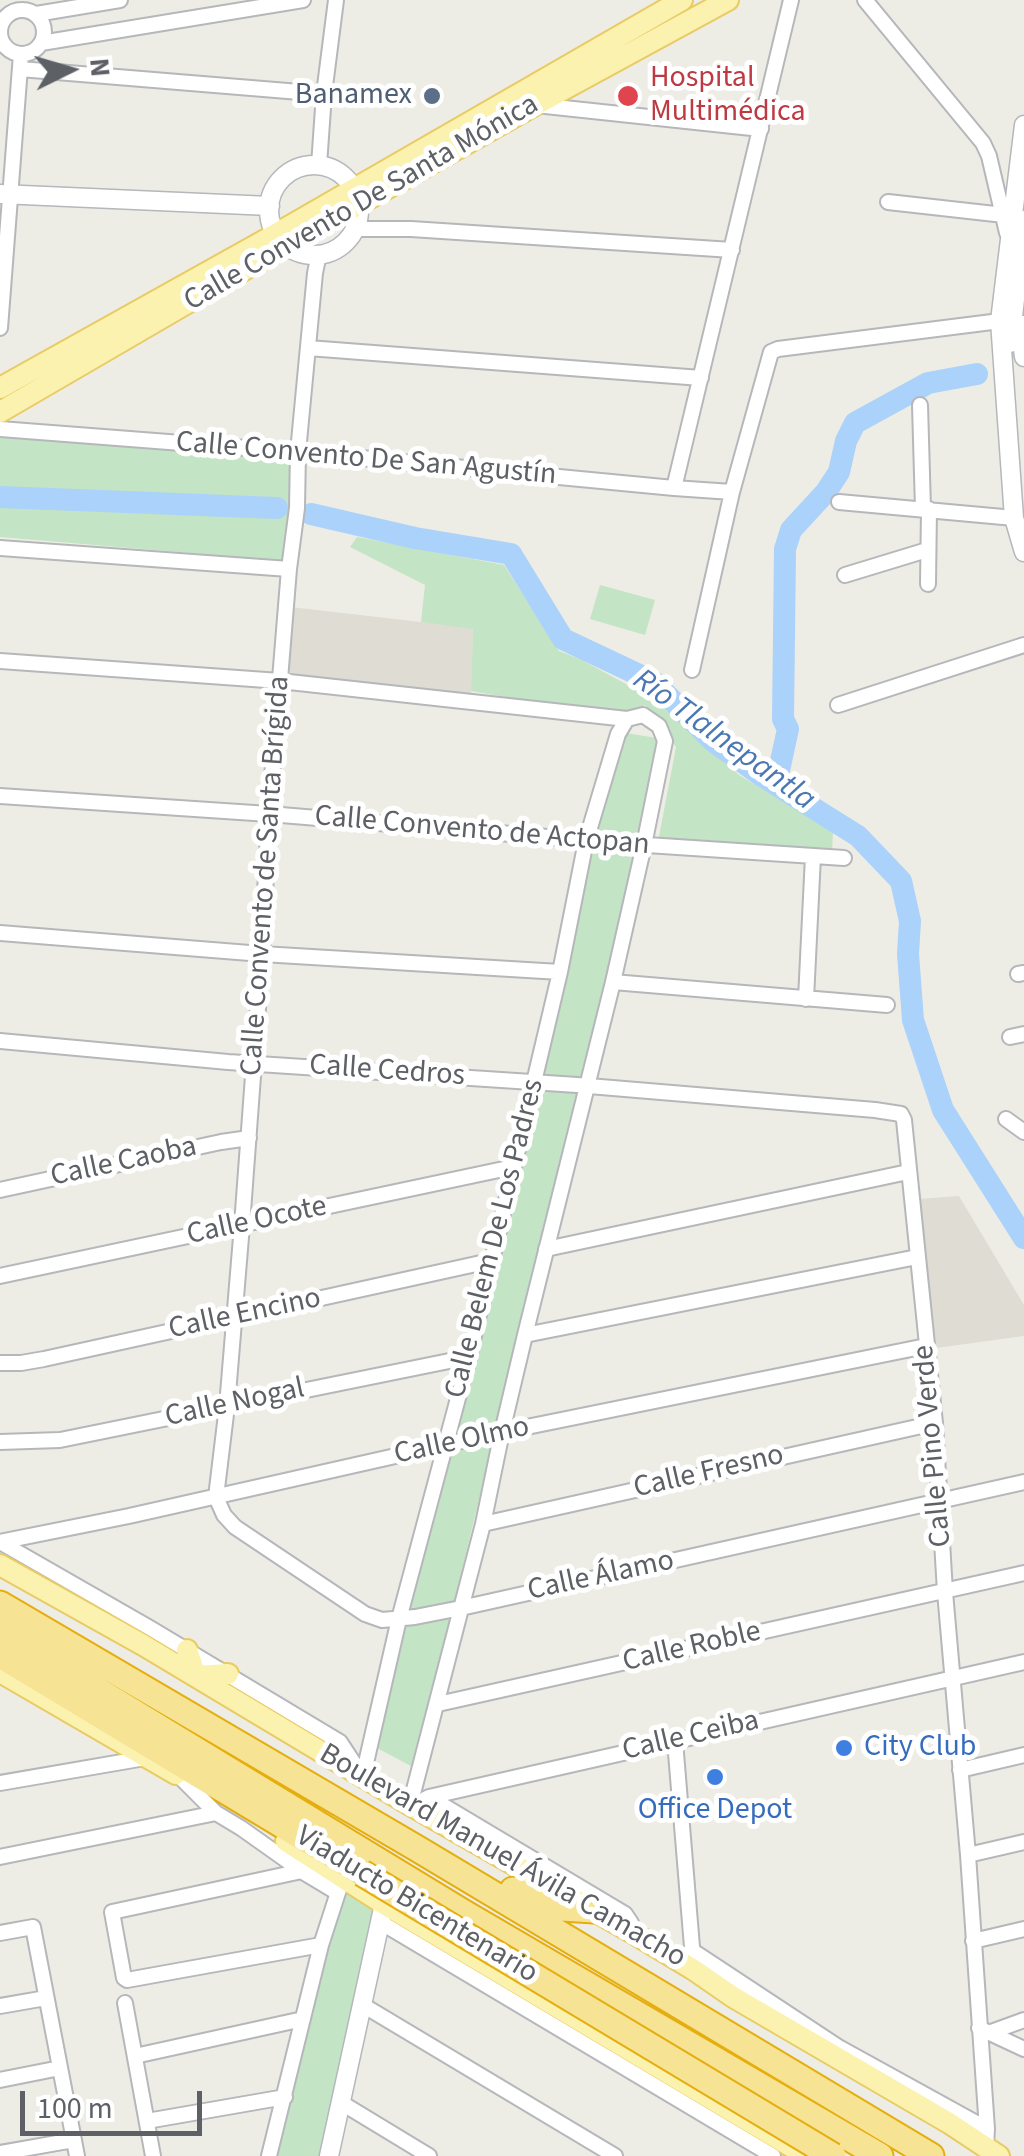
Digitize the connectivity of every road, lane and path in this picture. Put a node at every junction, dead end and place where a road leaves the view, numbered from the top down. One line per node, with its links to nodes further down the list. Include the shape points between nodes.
1 (120, 0): 8 (street)
2 (304, 0): 10 (street)
3 (336, 0): 12 (street)
4 (728, 0): 13 (main road, Calle Convento De Santa Mónica)
5 (791, 0): 15 (street)
6 (865, 0): 21 (street, via 977,132)
7 (678, 1): 18 (main road, Calle Convento De Santa Mónica)
8 (29, 8): 9 (street); 10 (street, via 44,26)
9 (2, 20): 11 (street, via 0,36)
10 (42, 43): 11 (street)
11 (13, 56): 12 (street); 17 (street)
12 (324, 94): 16 (street)
13 (535, 105): 15 (street); 18 (main road, Calle Convento De Santa Mónica)
14 (1024, 126): 25 (main road)
15 (761, 129): 26 (street)
16 (319, 165): 18 (main road, via 339,172); 20 (main road, via 282,179)
17 (5, 194): 20 (main road); 30 (street)
18 (356, 197): 23 (main road); 24 (main road, Calle Convento De Santa Mónica)
19 (888, 202): 21 (street)
20 (270, 206): 24 (main road)
21 (1004, 215): 25 (street)
22 (1024, 220): 31 (main road)
23 (354, 229): 26 (street); 27 (main road, via 338,247)
24 (282, 239): 27 (main road); 34 (main road, Calle Convento De Santa Mónica); 37 (main road, Calle Convento De Santa Mónica)
25 (1008, 242): 29 (main road)
26 (732, 250): 33 (street)
27 (319, 254): 32 (street, Calle Convento de Santa Brígida)
28 (1024, 320): 31 (main road)
29 (1000, 321): 35 (main road); 41 (street, via 772,352)
30 (0, 328)
31 (1019, 346): 35 (main road)
32 (308, 348): 33 (street); 39 (street, Calle Convento de Santa Brígida)
33 (701, 378): 40 (street)
34 (0, 388)
35 (1006, 393): 44 (main road)
36 (920, 406): 43 (street)
37 (0, 412)
38 (0, 428): 39 (street, Calle Convento De San Agustín)
39 (298, 452): 40 (street, Calle Convento De San Agustín); 48 (street, Calle Convento de Santa Brígida)
40 (674, 488): 41 (street, Calle Convento De San Agustín)
41 (732, 492): 53 (street)
42 (839, 502): 43 (street)
43 (926, 509): 44 (street); 46 (street)
44 (1014, 518): 47 (main road)
45 (0, 548): 48 (street)
46 (927, 550): 49 (street); 50 (street)
47 (1024, 552)
48 (289, 569): 54 (street, Calle Convento de Santa Brígida)
49 (845, 575)
50 (928, 584)
51 (1024, 645): 55 (street)
52 (0, 661): 54 (street)
53 (692, 670)
54 (280, 681): 56 (street); 58 (street, Calle Convento de Santa Brígida)
55 (838, 705)
56 (635, 717): 59 (street, Calle Belem De Los Padres, via 618,734); 60 (street, Calle Belem De Los Padres, via 659,726 664,741)
57 (0, 796): 58 (street, Calle Convento de Actopan)
58 (269, 814): 59 (street, Calle Convento de Actopan); 64 (street, Calle Convento de Santa Brígida)
59 (586, 841): 60 (street, Calle Convento de Actopan); 65 (street, Calle Belem De Los Padres)
60 (644, 845): 61 (street, Calle Convento de Actopan); 66 (street, Calle Belem De Los Padres)
61 (814, 856): 62 (street, Calle Convento de Actopan); 67 (street)
62 (844, 858)
63 (0, 934): 64 (street)
64 (262, 954): 65 (street); 70 (street, Calle Convento de Santa Brígida)
65 (560, 972): 71 (street, Calle Belem De Los Padres)
66 (613, 982): 67 (street); 72 (street, Calle Belem De Los Padres)
67 (806, 999): 68 (street)
68 (886, 1004)
69 (0, 1041): 70 (street, Calle Cedros)
70 (253, 1064): 71 (street, Calle Cedros); 75 (street, Calle Convento de Santa Brígida)
71 (534, 1082): 72 (street, Calle Pino Verde); 76 (street, Calle Belem De Los Padres)
72 (587, 1086): 77 (street, Calle Pino Verde, via 898,1113); 80 (street, Calle Belem De Los Padres)
73 (1006, 1120): 74 (street)
74 (1024, 1132)
75 (248, 1138): 78 (street, Calle Caoba); 79 (street, Calle Convento de Santa Brígida)
76 (514, 1166): 79 (street, Calle Ocote); 82 (street, Calle Belem De Los Padres)
77 (908, 1172): 80 (street); 81 (street, Calle Pino Verde)
78 (0, 1190)
79 (242, 1226): 83 (street, Calle Ocote); 84 (street, Calle Convento de Santa Brígida)
80 (546, 1249): 85 (street, Calle Belem De Los Padres)
81 (917, 1257): 85 (street); 86 (street, Calle Pino Verde)
82 (490, 1262): 84 (street, Calle Encino); 87 (street, Calle Belem De Los Padres)
83 (0, 1276)
84 (234, 1318): 88 (street, Calle Encino); 89 (street, Calle Convento de Santa Brígida)
85 (524, 1335): 91 (street, Calle Belem De Los Padres)
86 (926, 1346): 90 (street, Calle Pino Verde); 91 (street, Calle Olmo)
87 (469, 1357): 89 (street, Calle Nogal); 93 (street, Calle Belem De Los Padres)
88 (0, 1363)
89 (227, 1406): 92 (street, Calle Nogal, via 60,1440); 95 (street, Calle Convento de Santa Brígida)
90 (935, 1423): 96 (street, Calle Pino Verde); 97 (street, Calle Fresno)
91 (502, 1432): 93 (street, Calle Olmo); 97 (street, Calle Belem De Los Padres)
92 (0, 1442)
93 (444, 1445): 95 (street, Calle Olmo); 104 (street, Calle Belem De Los Padres)
94 (1024, 1482): 96 (street, Calle Álamo)
95 (216, 1498): 98 (street, Calle Olmo); 104 (street, Calle Álamo, via 236,1527 348,1603 373,1618)
96 (940, 1502): 101 (street, Calle Pino Verde); 103 (street, Calle Álamo)
97 (484, 1524): 103 (street, Calle Belem De Los Padres)
98 (0, 1542): 106 (street)
99 (0, 1565): 111 (main road, Boulevard Manuel Ávila Camacho)
100 (1024, 1573): 101 (street, Calle Roble)
101 (945, 1592): 112 (street, Calle Pino Verde); 113 (street, Calle Roble)
102 (0, 1604): 124 (highway, Boulevard Manuel Ávila Camacho)
103 (461, 1608): 104 (street, Calle Álamo); 113 (street, Calle Belem De Los Padres)
104 (399, 1620): 119 (street, Calle Belem De Los Padres)
105 (0, 1631): 131 (highway, Boulevard Manuel Ávila Camacho)
106 (187, 1650): 110 (street); 111 (main road)
107 (0, 1655): 164 (highway, Viaducto Bicentenario, bridge)
108 (1024, 1662): 112 (street, Calle Ceiba)
109 (0, 1672): 116 (main road)
110 (228, 1674): 111 (main road); 119 (street, via 340,1742)
111 (196, 1676): 119 (main road, Boulevard Manuel Ávila Camacho)
112 (953, 1678): 114 (street, Calle Ceiba); 117 (street, Calle Pino Verde)
113 (438, 1704): 121 (street, Calle Belem De Los Padres)
114 (675, 1741): 121 (street, Calle Ceiba); 137 (street)
115 (1024, 1755): 117 (street)
116 (145, 1758): 118 (main road); 120 (street)
117 (960, 1770): 125 (street, Calle Pino Verde)
118 (178, 1775): 122 (street); 128 (main road)
119 (363, 1776): 121 (main road, Boulevard Manuel Ávila Camacho)
120 (0, 1783)
121 (420, 1801): 129 (main road, Boulevard Manuel Ávila Camacho); 134 (street, via 625,1914)
122 (216, 1814): 126 (street); 127 (street)
123 (1024, 1842): 125 (street)
124 (418, 1850): 129 (highway, via 452,1856 546,1907); 166 (highway, Boulevard Manuel Ávila Camacho)
125 (968, 1855): 135 (street, Calle Pino Verde)
126 (0, 1858)
127 (304, 1872): 128 (street); 128 (street); 136 (street, via 112,1912 124,1978)
128 (336, 1879): 130 (main road); 136 (street)
129 (594, 1910): 134 (main road, Boulevard Manuel Ávila Camacho)
130 (390, 1913): 131 (highway); 140 (main road); 154 (street); 163 (main road)
131 (464, 1913): 165 (highway, Boulevard Manuel Ávila Camacho)
132 (1024, 1929): 135 (street)
133 (0, 1933): 138 (street, via 33,1927)
134 (633, 1933): 137 (main road, Boulevard Manuel Ávila Camacho)
135 (973, 1940): 144 (street, Calle Pino Verde)
136 (322, 1946): 142 (street)
137 (693, 1961): 153 (main road, Boulevard Manuel Ávila Camacho, via 733,1997)
138 (46, 1998): 141 (street); 147 (street)
139 (125, 2003): 146 (street)
140 (361, 2004): 150 (main road); 161 (street)
141 (0, 2006)
142 (303, 2019): 146 (street); 149 (street)
143 (1024, 2020): 144 (street)
144 (985, 2030): 145 (street); 153 (street, Calle Pino Verde)
145 (1024, 2049)
146 (134, 2056): 151 (street)
147 (60, 2068): 148 (street); 152 (street)
148 (0, 2080)
149 (285, 2097): 151 (street); 158 (street)
150 (340, 2102): 159 (main road); 160 (street)
151 (147, 2121): 157 (street)
152 (74, 2140): 155 (street); 156 (street)
153 (990, 2144)
154 (750, 2150): 162 (street)
155 (0, 2154)
156 (77, 2156)
157 (153, 2156)
158 (270, 2156)
159 (329, 2156)
160 (429, 2156)
161 (615, 2156)
162 (773, 2156)
163 (808, 2156)
164 (833, 2156)
165 (880, 2156)
166 (930, 2156)

